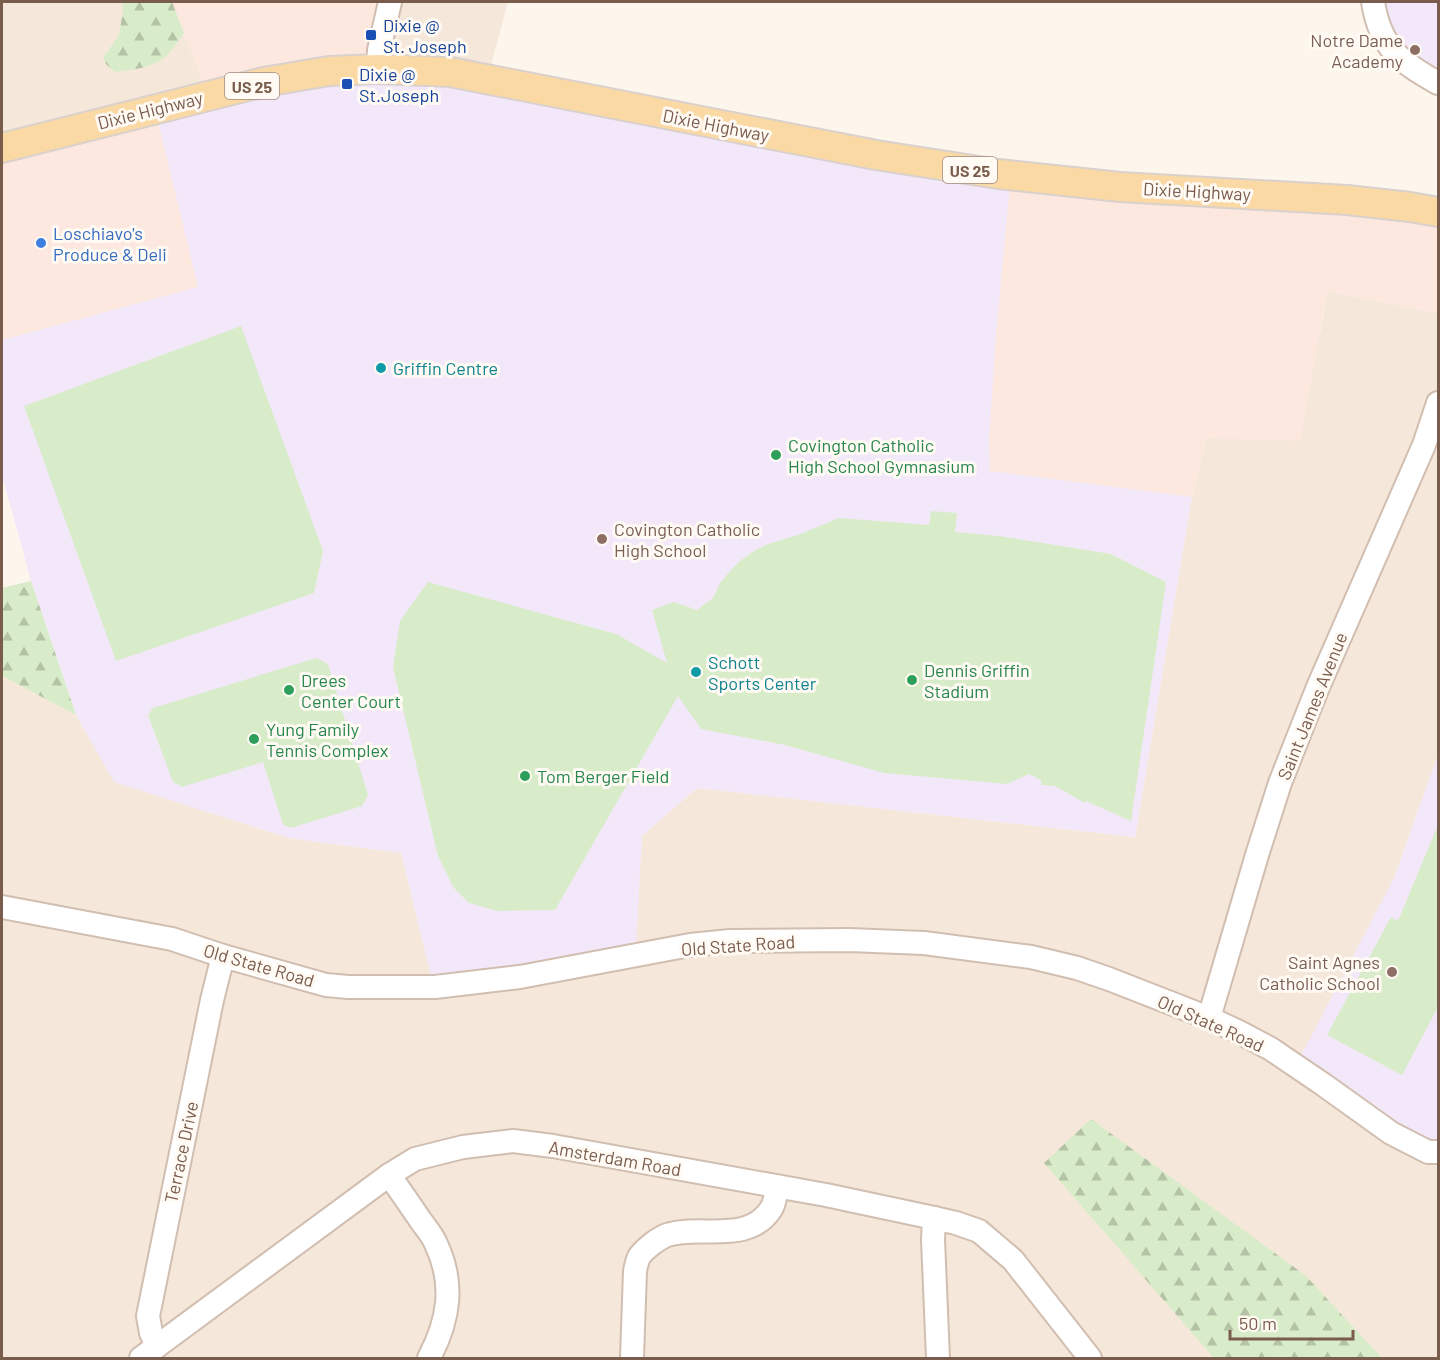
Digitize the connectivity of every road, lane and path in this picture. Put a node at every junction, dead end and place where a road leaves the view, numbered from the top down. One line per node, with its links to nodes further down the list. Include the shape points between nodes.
1 (390, 2): 3 (street)
2 (1373, 2): 4 (street, via 1385,40 1400,59)
3 (378, 69): 5 (main road, Dixie Highway / US 25, via 329,71 264,82); 6 (main road, Dixie Highway / US 25, via 450,72 876,155 998,174 1120,187 1347,200)
4 (1438, 83)
5 (2, 148)
6 (1438, 212)
7 (1438, 403): 10 (street, Saint James Avenue, via 1424,446 1280,783)
8 (2, 907): 9 (street, Old State Road, via 172,939)
9 (223, 956): 10 (street, Old State Road, via 326,985 395,988 520,977 720,942 924,943 1031,957 1077,968); 15 (street, Terrace Drive, via 148,1316)
10 (1209, 1018): 11 (street, Old State Road, via 1270,1049 1391,1133 1428,1152)
11 (1438, 1152)
12 (389, 1175): 13 (street, Amsterdam Road, via 415,1159 463,1147 513,1141); 15 (street, Amsterdam Road); 16 (street, via 436,1242 444,1264 448,1288 446,1315)
13 (777, 1187): 14 (street, Amsterdam Road); 17 (street, via 773,1207 757,1223 732,1231 668,1235 645,1249 634,1270)
14 (934, 1218): 18 (street); 19 (street, Amsterdam Road, via 979,1231 990,1239 1013,1260)
15 (149, 1352)
16 (429, 1359)
17 (632, 1359)
18 (938, 1359)
19 (1090, 1359)

